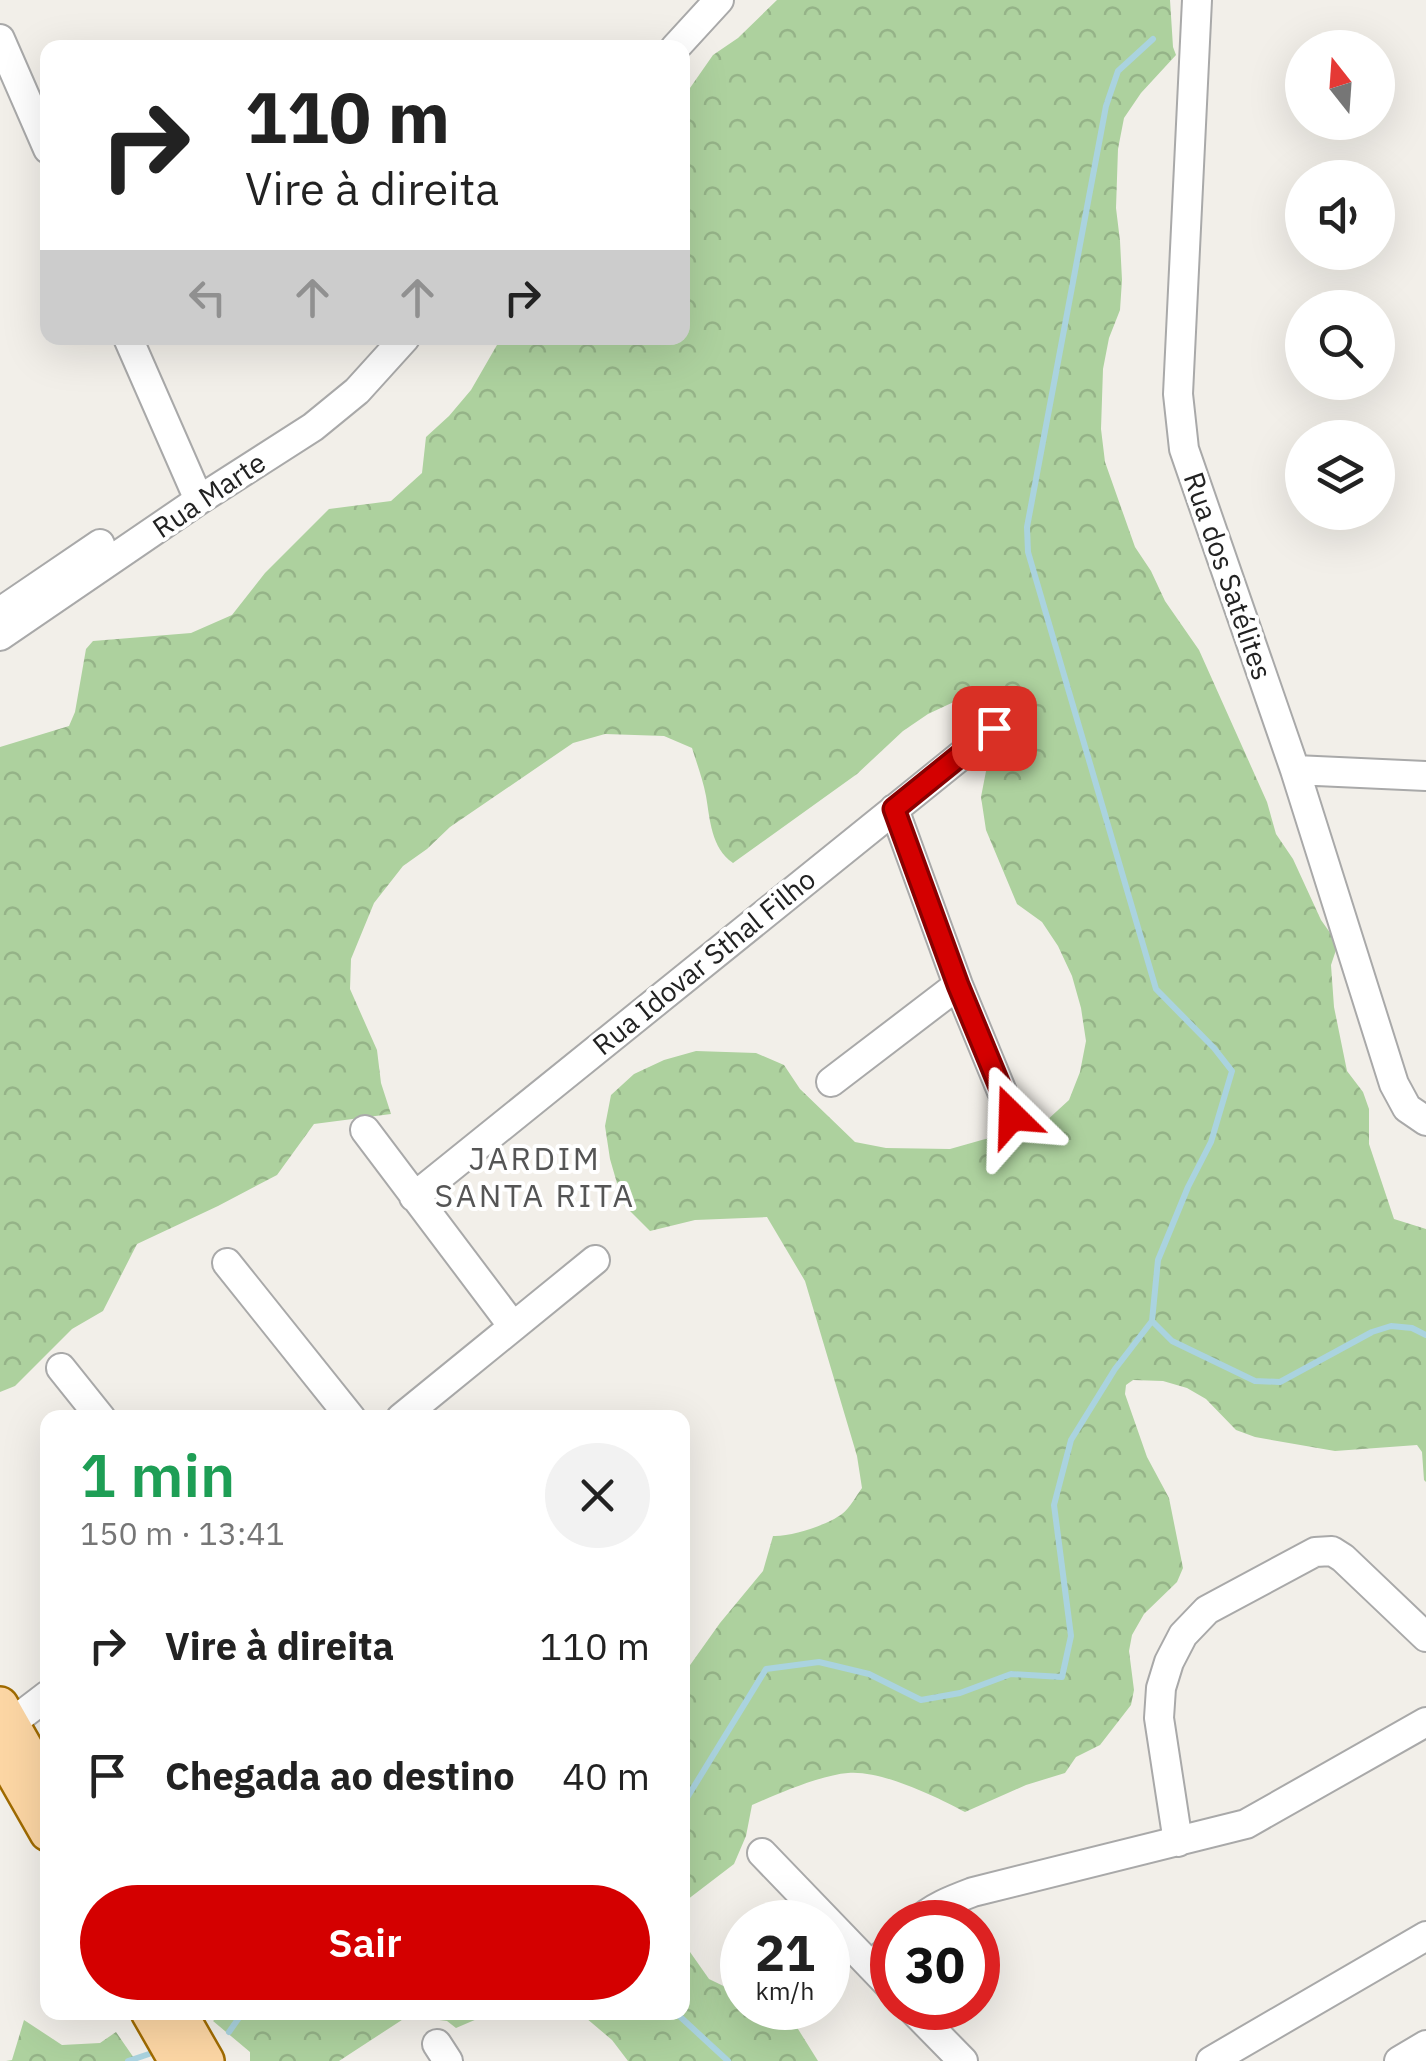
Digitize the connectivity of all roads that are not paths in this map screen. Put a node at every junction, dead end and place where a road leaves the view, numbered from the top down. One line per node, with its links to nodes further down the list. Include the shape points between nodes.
1 (697, 0): 5 (street)
2 (719, 0): 6 (street)
3 (1196, 0): 15 (street, Rua dos Satélites, via 1178,394 1184,449)
4 (0, 38): 7 (street)
5 (660, 40)
6 (682, 40)
7 (40, 130)
8 (131, 345): 11 (street)
9 (376, 345): 11 (street, Rua Marte, via 322,399)
10 (399, 345): 11 (street, Rua Marte, via 332,412)
11 (195, 492): 12 (street, Rua Marte); 13 (street, Rua Marte)
12 (0, 612)
13 (0, 636)
14 (994, 728): 17 (street, Rua Idovar Sthal Filho)
15 (1295, 770): 16 (street); 21 (street, Rua dos Satélites, via 1394,1084 1407,1108)
16 (1426, 776)
17 (894, 809): 18 (street); 23 (street, Rua Idovar Sthal Filho)
18 (958, 985): 19 (street); 20 (street)
19 (831, 1082)
20 (1012, 1116)
21 (1426, 1121)
22 (365, 1130): 23 (street)
23 (414, 1197): 26 (street)
24 (595, 1260): 26 (street)
25 (227, 1263): 29 (street)
26 (512, 1325): 30 (street)
27 (62, 1368): 28 (street)
28 (95, 1410)
29 (346, 1410)
30 (411, 1410)
31 (1426, 1637): 37 (street, via 1332,1550 1315,1552 1207,1610 1183,1635 1161,1688 1159,1718)
32 (40, 1701): 34 (street)
33 (1426, 1722): 37 (street, via 1246,1824)
34 (3, 1726): 35 (main road); 36 (main road)
35 (40, 1777)
36 (40, 1814)
37 (1178, 1842): 39 (street)
38 (762, 1853): 41 (street)
39 (951, 1900)
40 (1426, 1936): 49 (street)
41 (870, 1964)
42 (154, 2020): 46 (main road)
43 (183, 2020): 47 (main road)
44 (933, 2030): 48 (street)
45 (1426, 2045): 50 (street)
46 (177, 2061)
47 (206, 2061)
48 (963, 2061)
49 (1211, 2061)
50 (1399, 2061)

